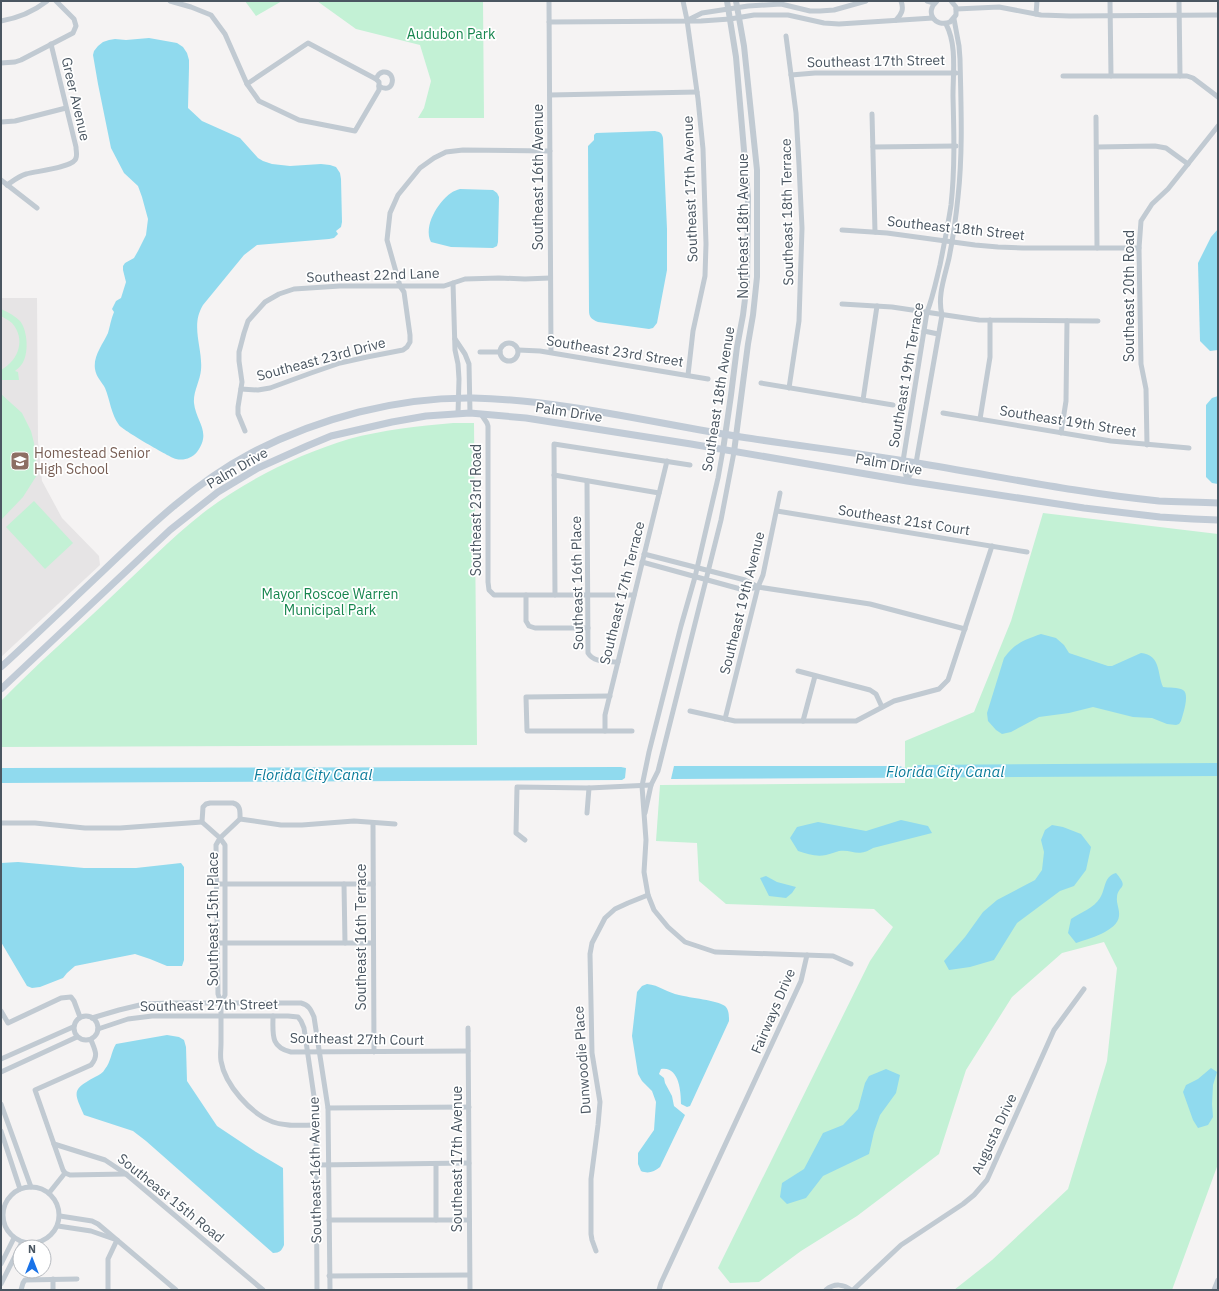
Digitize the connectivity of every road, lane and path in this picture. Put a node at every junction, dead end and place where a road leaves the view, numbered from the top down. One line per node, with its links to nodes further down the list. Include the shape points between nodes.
1 (46, 1): 28 (street, via 31,11)
2 (56, 1): 32 (street, via 74,19 76,26 69,35)
3 (170, 1): 41 (street, via 211,15 225,34)
4 (549, 1): 29 (street, Southeast 16th Avenue)
5 (683, 1): 26 (street, Southeast 17th Avenue)
6 (727, 1): 16 (street)
7 (866, 1): 15 (street, via 820,11 781,4)
8 (901, 1): 27 (street, via 903,11)
9 (927, 1): 14 (street)
10 (951, 1): 17 (street)
11 (1037, 1): 18 (street)
12 (1110, 1): 20 (street)
13 (1179, 1): 21 (street)
14 (935, 2): 23 (street, via 931,11)
15 (736, 4): 16 (street); 22 (street, Northeast 18th Avenue)
16 (729, 9): 24 (street, Southeast 18th Avenue); 26 (street, via 702,13)
17 (956, 9): 18 (street, via 999,7); 25 (street)
18 (1036, 14): 20 (street)
19 (1218, 15): 21 (street)
20 (1111, 16): 21 (street); 38 (street)
21 (1179, 16): 39 (street)
22 (739, 18): 24 (street); 27 (street, via 754,15 788,15 839,24); 102 (street, Northeast 18th Avenue, via 757,170 757,277 754,315)
23 (933, 18): 27 (street); 30 (street)
24 (730, 19): 26 (street); 101 (street, Southeast 18th Avenue, via 736,57 748,197 747,276)
25 (954, 19): 30 (street); 35 (street, Southeast 19th Terrace, via 960,46)
26 (687, 20): 29 (street); 43 (street, Southeast 17th Avenue)
27 (896, 20)
28 (1, 22)
29 (549, 22): 44 (street, Southeast 16th Avenue)
30 (946, 24): 34 (street, Southeast 19th Terrace, via 952,40)
31 (786, 36): 36 (street, Southeast 18th Terrace)
32 (51, 44): 33 (street, via 21,60); 46 (street, Greer Avenue)
33 (1, 63)
34 (953, 73): 35 (street, Southeast 17th Street); 36 (street, Southeast 17th Street); 51 (street, Southeast 19th Terrace)
35 (960, 73): 52 (street, Southeast 19th Terrace)
36 (792, 75): 86 (street, Southeast 18th Terrace, via 800,165 802,228 799,321)
37 (1063, 76): 38 (street)
38 (1111, 76): 39 (street)
39 (1180, 76): 45 (street, via 1193,78)
40 (376, 79): 41 (street, via 308,43); 42 (street); 42 (street, via 384,72 389,73 392,78 389,87 384,89)
41 (247, 84): 42 (street, via 259,101 299,120 354,131)
42 (379, 86)
43 (697, 92): 44 (street); 83 (street, Southeast 17th Avenue, via 703,149 705,276 693,331)
44 (550, 95): 55 (street, Southeast 16th Avenue)
45 (1218, 97)
46 (66, 108): 49 (street); 58 (street, Greer Avenue, via 77,154 74,161 20,176)
47 (872, 114): 53 (street)
48 (1096, 117): 54 (street)
49 (1, 122)
50 (1218, 126): 56 (street, Southeast 20th Road)
51 (954, 146): 52 (street); 53 (street); 62 (street, Southeast 19th Terrace, via 951,204)
52 (961, 146): 63 (street, Southeast 19th Terrace)
53 (873, 147): 61 (street)
54 (1097, 147): 56 (street, via 1166,148); 64 (street)
55 (550, 151): 66 (street, Southeast 16th Avenue); 68 (street, via 446,152 420,168 398,195 387,228 387,240)
56 (1188, 164): 65 (street, Southeast 20th Road, via 1152,204 1141,221)
57 (1, 180): 58 (street)
58 (7, 185): 59 (street)
59 (37, 208)
60 (842, 230): 61 (street, Southeast 18th Street)
61 (875, 232): 62 (street, Southeast 18th Street)
62 (945, 241): 63 (street, Southeast 18th Street); 71 (street, Southeast 19th Terrace)
63 (952, 242): 64 (street, Southeast 18th Street, via 1017,248); 72 (street, Southeast 19th Terrace, via 940,295 939,305)
64 (1097, 248): 65 (street, Southeast 18th Street)
65 (1139, 248): 103 (street, Southeast 20th Road, via 1141,364 1146,389)
66 (550, 278): 67 (street, Southeast 22nd Lane, via 499,278); 82 (street, Southeast 16th Avenue)
67 (453, 283): 68 (street, Southeast 22nd Lane, via 444,286); 78 (street)
68 (400, 286): 87 (street, Southeast 22nd Lane, via 294,289 265,302 248,321 244,333 239,352); 87 (street, Southeast 23rd Drive, via 404,292 410,335 410,342 403,350 340,363 270,388)
69 (842, 304): 70 (street)
70 (877, 306): 71 (street); 90 (street)
71 (927, 312): 72 (street); 76 (street, Southeast 19th Terrace)
72 (942, 314): 73 (street); 77 (street, Southeast 19th Terrace)
73 (990, 320): 74 (street); 97 (street, via 990,357)
74 (1067, 321): 75 (street); 100 (street, via 1067,396)
75 (1098, 321)
76 (924, 332): 77 (street); 108 (street, Southeast 19th Terrace)
77 (938, 334): 109 (street, Southeast 19th Terrace)
78 (454, 338): 88 (street); 89 (street, via 469,364)
79 (518, 350): 81 (street, via 509,343 502,347); 81 (street, via 516,359 510,362 502,358); 82 (street, Southeast 23rd Street)
80 (480, 352): 81 (street)
81 (500, 352)
82 (551, 352): 83 (street, Southeast 23rd Street)
83 (688, 375): 84 (street, Southeast 23rd Street)
84 (708, 379)
85 (761, 383): 86 (street)
86 (789, 388): 90 (street)
87 (241, 389): 99 (street, Southeast 22nd Lane, via 238,414)
88 (459, 398): 89 (main road, Palm Drive); 94 (street); 135 (main road, Palm Drive, via 378,407 324,422 251,453 213,475 158,519)
89 (470, 398): 92 (street); 101 (main road, Palm Drive, via 569,407)
90 (863, 400): 91 (street)
91 (893, 405)
92 (470, 413): 94 (main road, Palm Drive); 95 (main road, Palm Drive)
93 (943, 413): 97 (street, Southeast 19th Street)
94 (458, 414): 138 (main road, Palm Drive, via 426,416 331,436 258,468 218,492 170,530)
95 (481, 414): 96 (main road, Palm Drive); 98 (street, Southeast 23rd Road)
96 (495, 415): 98 (street, Southeast 23rd Road); 105 (main road, Palm Drive, via 568,424)
97 (980, 419): 100 (street, Southeast 19th Street)
98 (488, 426): 128 (street, Southeast 23rd Road, via 489,590 494,595)
99 (244, 431)
100 (1061, 433): 103 (street, Southeast 19th Street)
101 (726, 434): 102 (main road, Palm Drive); 105 (street, Southeast 18th Avenue)
102 (736, 436): 106 (street, Northeast 18th Avenue); 108 (main road, Palm Drive)
103 (1147, 444): 104 (street, Southeast 19th Street)
104 (1189, 448)
105 (723, 450): 106 (main road, Palm Drive); 123 (street, Southeast 18th Avenue)
106 (734, 452): 113 (main road, Palm Drive); 124 (street, Southeast 18th Avenue)
107 (667, 461): 110 (street); 111 (street, via 554,444); 114 (street, Southeast 17th Terrace)
108 (903, 461): 109 (main road, Palm Drive); 113 (street, Southeast 19th Terrace)
109 (916, 463): 113 (street, Southeast 19th Terrace); 116 (main road, Palm Drive, via 1083,491 1159,501)
110 (690, 465)
111 (554, 475): 112 (street); 129 (street)
112 (587, 481): 114 (street); 130 (street, Southeast 16th Place)
113 (908, 481): 118 (main road, Palm Drive, via 1084,508 1193,520)
114 (659, 493): 121 (street, Southeast 17th Terrace)
115 (780, 493): 117 (street, Southeast 19th Avenue)
116 (1218, 503)
117 (777, 511): 119 (street, Southeast 21st Court); 127 (street, Southeast 19th Avenue)
118 (1218, 520)
119 (992, 546): 120 (street, Southeast 21st Court); 133 (street)
120 (1027, 552)
121 (644, 554): 122 (street, Southeast 17th Terrace); 123 (street)
122 (642, 562): 125 (street); 131 (street, Southeast 17th Terrace)
123 (697, 568): 124 (street); 125 (street, Southeast 18th Avenue)
124 (708, 571): 126 (street, Southeast 18th Avenue); 127 (street, via 744,580)
125 (695, 578): 126 (street); 147 (street, Southeast 18th Avenue)
126 (706, 580): 127 (street, via 744,590); 146 (street, Southeast 18th Avenue, via 658,771)
127 (758, 587): 133 (street, via 870,604); 142 (street, Southeast 19th Avenue)
128 (526, 595): 129 (street, Southeast 23rd Road); 132 (street, via 526,621 529,626)
129 (555, 595): 130 (street, Southeast 23rd Road)
130 (588, 595): 131 (street, Southeast 23rd Road); 132 (street, Southeast 16th Place)
131 (634, 595): 134 (street, Southeast 17th Terrace)
132 (588, 628): 134 (street, Southeast 16th Place, via 588,653 591,658)
133 (965, 629): 140 (street, via 948,680 939,689 894,701)
134 (618, 662): 139 (street, Southeast 17th Terrace)
135 (1, 667)
136 (798, 671): 137 (street)
137 (815, 676): 140 (street, via 870,690 876,694); 143 (street)
138 (1, 689)
139 (610, 696): 144 (street, Southeast 17th Terrace, via 605,715); 144 (street, via 526,697 527,731)
140 (882, 707): 143 (street, via 856,721)
141 (690, 711): 142 (street)
142 (724, 719): 143 (street)
143 (803, 721)
144 (605, 731): 145 (street)
145 (632, 731)
146 (651, 785): 147 (street); 151 (street, Fairways Drive)
147 (642, 786): 148 (street); 151 (street, Fairways Drive)
148 (589, 788): 149 (street); 157 (street, via 517,788 516,833)
149 (587, 813)
150 (240, 819): 152 (street, via 239,807 236,804 210,803 203,807); 153 (street, via 281,825); 156 (street)
151 (644, 819): 162 (street, Fairways Drive, via 644,872)
152 (202, 822): 154 (street, via 120,828); 156 (street)
153 (373, 822): 155 (street); 161 (street, Southeast 16th Terrace)
154 (1, 823)
155 (395, 824)
156 (220, 838): 158 (street, Southeast 15th Place, via 216,845); 159 (street, Southeast 15th Place, via 225,845)
157 (525, 840)
158 (217, 884): 159 (street); 163 (street, Southeast 15th Place)
159 (225, 884): 160 (street); 164 (street, Southeast 15th Place)
160 (344, 884): 161 (street); 165 (street)
161 (373, 884): 166 (street, Southeast 16th Terrace)
162 (648, 895): 167 (street, Fairways Drive, via 654,910 685,942 715,952); 216 (street, Dunwoodie Place, via 615,909 605,918 592,943 590,954 592,1053 600,1102 591,1179 591,1234)
163 (217, 943): 164 (street); 170 (street, Southeast 15th Place, via 218,994)
164 (225, 943): 165 (street); 170 (street, Southeast 15th Place, via 225,994)
165 (345, 943): 166 (street)
166 (373, 943): 188 (street, Southeast 16th Terrace)
167 (807, 955): 168 (street, via 833,956); 233 (street, Fairways Drive, via 801,981)
168 (851, 964)
169 (1084, 989): 235 (street, Augusta Drive, via 1054,1030 987,1180 963,1204 901,1245)
170 (221, 1003): 171 (street, Southeast 27th Street); 173 (street); 177 (street, Southeast 27th Street, via 144,1004)
171 (307, 1004): 187 (street, Southeast 16th Avenue, via 314,1017)
172 (1, 1011): 175 (street, via 8,1023 61,998 71,997)
173 (221, 1016): 174 (street, Southeast 27th Street); 180 (street, Southeast 27th Street, via 152,1016 128,1019); 194 (street, via 221,1062 236,1093 251,1109 273,1122)
174 (273, 1016): 176 (street, Southeast 27th Street); 186 (street, Southeast 27th Court, via 274,1040 277,1046 291,1052)
175 (80, 1017): 177 (street); 178 (street)
176 (298, 1017): 186 (street, Southeast 16th Avenue, via 304,1028)
177 (92, 1018): 180 (street)
178 (73, 1027): 181 (street); 182 (street)
179 (468, 1028): 185 (street, Southeast 17th Avenue)
180 (98, 1029): 183 (street)
181 (60, 1033): 184 (street); 189 (street)
182 (77, 1037): 183 (street); 184 (street)
183 (91, 1040): 196 (street, via 96,1053 91,1065 35,1090)
184 (64, 1043): 190 (street)
185 (468, 1051): 188 (street, Southeast 27th Court); 193 (street, Southeast 17th Avenue)
186 (308, 1052): 187 (street, Southeast 27th Court); 194 (street, Southeast 16th Avenue)
187 (319, 1052): 188 (street, Southeast 27th Court); 192 (street, Southeast 16th Avenue)
188 (374, 1052)
189 (1, 1059)
190 (1, 1072)
191 (1, 1104): 203 (street)
192 (328, 1108): 193 (street); 199 (street, Southeast 16th Avenue)
193 (469, 1108): 197 (street, Southeast 17th Avenue)
194 (316, 1125): 198 (street, Southeast 16th Avenue)
195 (1, 1131): 204 (street)
196 (54, 1144): 201 (street); 202 (street, Southeast 15th Road, via 105,1160)
197 (469, 1163): 200 (street); 209 (street, Southeast 17th Avenue)
198 (316, 1164): 199 (street); 230 (street, Southeast 16th Avenue)
199 (328, 1164): 200 (street); 207 (street, Southeast 16th Avenue)
200 (436, 1164): 208 (street)
201 (65, 1173): 202 (street); 205 (street)
202 (126, 1174): 229 (street, Southeast 15th Road)
203 (30, 1187): 204 (street); 205 (street)
204 (20, 1189): 213 (street, via 8,1200 3,1216 4,1224)
205 (49, 1193): 206 (street, via 59,1207)
206 (60, 1216): 210 (street); 211 (street)
207 (329, 1220): 208 (street); 220 (street, Southeast 16th Avenue)
208 (436, 1220): 209 (street)
209 (469, 1220): 219 (street, Southeast 17th Avenue)
210 (98, 1224): 212 (street); 215 (street)
211 (58, 1226): 212 (street); 214 (street)
212 (91, 1231): 215 (street)
213 (14, 1238): 218 (street)
214 (47, 1239)
215 (117, 1240): 227 (street, via 108,1259); 228 (street)
216 (596, 1251)
217 (12, 1262): 224 (street)
218 (1, 1264)
219 (470, 1275): 220 (street); 232 (street, Southeast 17th Avenue)
220 (329, 1276): 231 (street, Southeast 16th Avenue)
221 (76, 1279): 222 (street)
222 (53, 1280): 225 (street, via 25,1280); 226 (street)
223 (1218, 1280): 236 (street)
224 (1, 1284)
225 (21, 1290)
226 (53, 1290)
227 (108, 1290)
228 (176, 1290)
229 (263, 1290)
230 (317, 1290)
231 (330, 1290)
232 (470, 1290)
233 (659, 1290)
234 (826, 1290): 235 (street, Augusta Drive, via 841,1285)
235 (852, 1290)
236 (1214, 1290)

